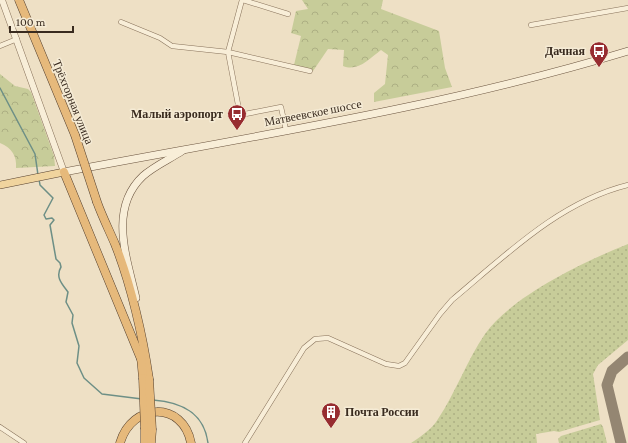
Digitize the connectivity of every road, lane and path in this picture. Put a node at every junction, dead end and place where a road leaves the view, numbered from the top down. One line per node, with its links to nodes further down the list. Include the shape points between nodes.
1 (2, 0): 8 (street)
2 (20, 0): 18 (highway, Трёхгорная улица, bridge, via 75,135 97,202 116,246 132,299)
3 (242, 0): 5 (street); 10 (street)
4 (628, 8): 7 (street)
5 (288, 14)
6 (121, 22): 10 (street, via 160,38 172,46)
7 (531, 25)
8 (17, 39): 9 (street); 15 (street)
9 (0, 46)
10 (228, 52): 12 (street); 13 (street, via 240,115 281,107)
11 (628, 52): 13 (main road, Матвеевское шоссе, via 479,92)
12 (310, 71)
13 (286, 130): 14 (main road, Матвеевское шоссе)
14 (188, 148): 15 (main road, Матвеевское шоссе); 18 (main road, via 144,175 131,192 123,212 122,234 141,320)
15 (64, 172): 16 (main road, Матвеевское шоссе); 18 (highway)
16 (0, 185)
17 (628, 185): 26 (street, via 589,199 545,224 452,300 405,363 399,366 386,364 328,338 321,337 310,342)
18 (144, 358): 20 (highway, bridge)
19 (0, 427): 21 (street)
20 (148, 430): 23 (highway); 24 (highway)
21 (24, 443)
22 (120, 443): 25 (highway, via 133,420 145,413 156,412 175,418 188,432)
23 (145, 443)
24 (151, 443)
25 (191, 443)
26 (245, 443)

